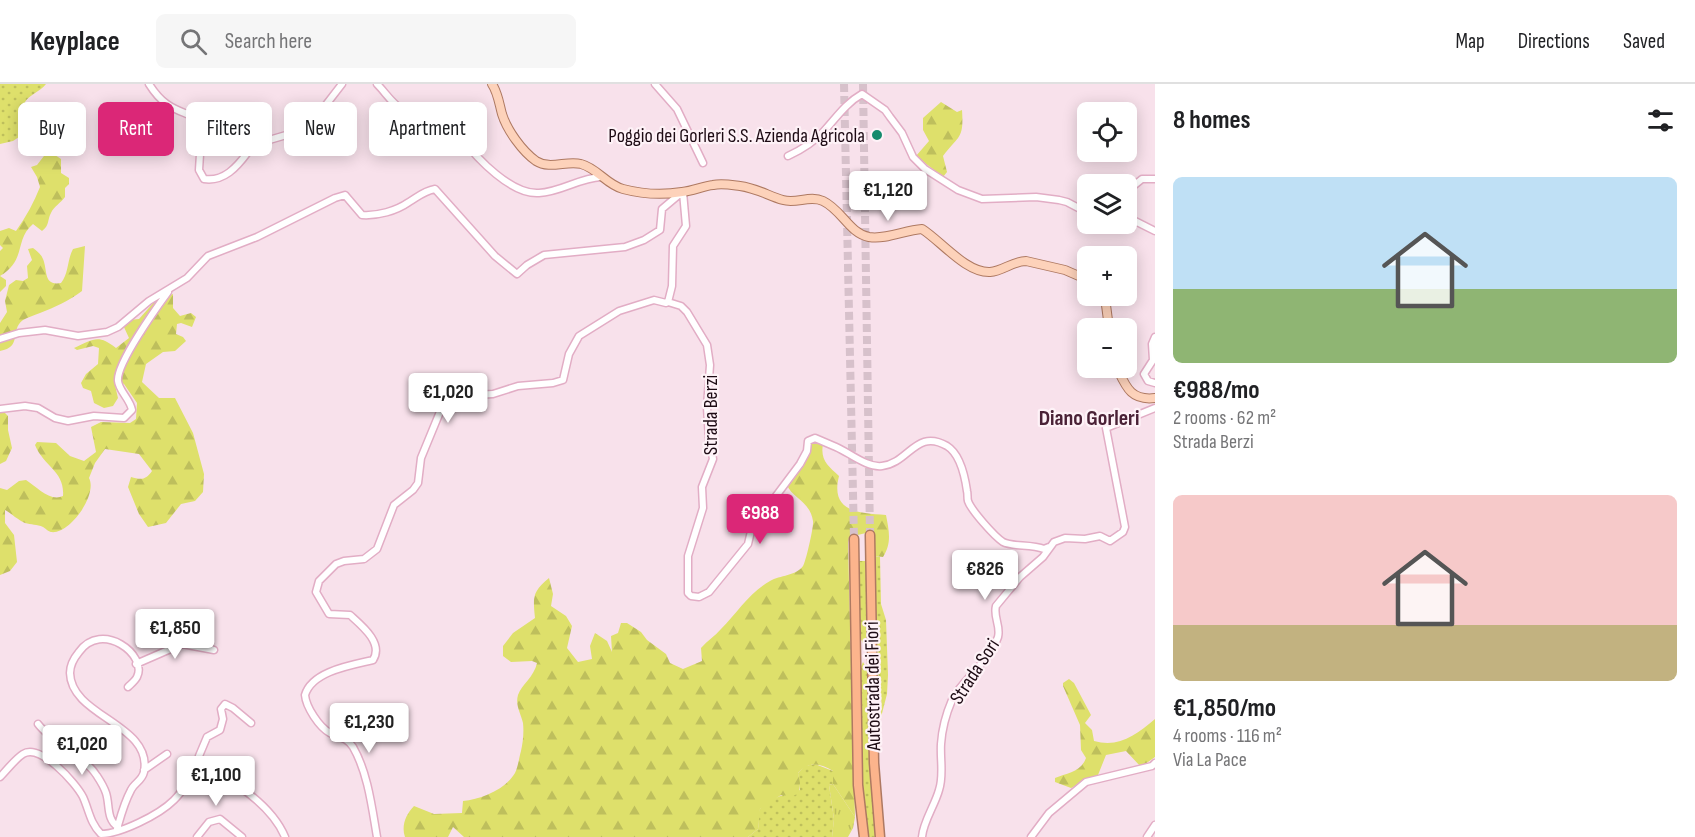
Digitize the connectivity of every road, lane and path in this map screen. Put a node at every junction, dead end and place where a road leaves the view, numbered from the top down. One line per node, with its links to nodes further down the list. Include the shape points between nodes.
1 (149, 84): 2 (street, via 170,108 211,127 200,154 199,170 204,179 215,180 238,166 248,152 243,136 246,133 259,143 293,133 306,121 315,119)
2 (342, 84)
3 (377, 84): 8 (street, via 406,112 453,123 481,159 506,183 519,189 536,194)
4 (492, 84): 8 (main road, via 508,126 535,160 552,165 580,163)
5 (655, 84): 7 (street, via 677,109)
6 (788, 156): 12 (street, via 822,134 862,94 890,117 913,157 925,169 958,190 982,199 1035,197)
7 (703, 163)
8 (601, 177): 11 (main road, via 623,189)
9 (1155, 179): 10 (street, via 1143,178)
10 (1137, 183)
11 (682, 192): 15 (main road, via 713,184 750,188 785,201 821,200 834,207 856,233 876,238 922,229 981,271 993,272 1026,261); 16 (street, via 662,209 660,230 644,240 609,250 544,255 517,274 495,256 435,189 373,216 362,215 345,195 208,256); 17 (street, via 686,226 673,246)
12 (1077, 207)
13 (1137, 222): 14 (street)
14 (1155, 231)
15 (1077, 275)
16 (171, 288): 19 (street, via 107,332 78,336 45,330); 24 (street, via 119,371 118,383 132,410 124,418 94,416 68,421 38,408)
17 (668, 302): 27 (street, Strada Berzi, via 687,312 707,345 710,365 707,407 713,459 702,487 704,508 688,556 691,596 709,592 748,544 757,516 800,464 808,441 815,438 876,466 891,465 921,441 947,446 960,462 968,501 979,519 1004,543); 43 (street, via 654,300 619,311 579,336 569,354 563,380 493,394 457,396 444,404 421,458 418,483 392,508 377,549 364,559 336,564 317,584 316,592 329,614 347,613 374,642 375,657 341,667 311,684 305,695 326,731 349,742 359,760)
18 (1155, 337): 21 (street, via 1153,360 1144,374 1148,381)
19 (0, 339)
20 (1122, 378): 22 (main road, via 1139,398)
21 (1155, 382)
22 (1155, 398)
23 (1155, 408): 27 (street, via 1106,428 1123,532 1110,541 1100,536 1065,538)
24 (0, 409)
25 (870, 535): 45 (highway, Autostrada dei Fiori, via 874,763)
26 (854, 539): 44 (highway, Autostrada dei Fiori, via 858,774)
27 (1049, 547): 46 (street, Strada Sori, via 996,606 997,639 952,700 941,745 940,787)
28 (214, 650): 29 (street, via 182,644)
29 (136, 664): 30 (street, via 138,676); 35 (street, via 130,650 109,639 98,639 81,650 70,672 81,699 126,732 140,748)
30 (128, 687)
31 (251, 723): 37 (street, via 225,704 220,730 207,737)
32 (38, 724): 39 (street, via 96,775 106,794 111,820)
33 (167, 754): 35 (street)
34 (1155, 763): 47 (street, via 1086,782 1049,813)
35 (144, 770): 39 (street, via 140,781 132,786)
36 (0, 777): 39 (street, via 24,753 42,755 79,791 101,834)
37 (195, 777): 39 (street, via 173,801 153,815); 42 (street, via 205,770 224,777 263,805)
38 (1155, 825): 48 (street)
39 (118, 828)
40 (197, 837): 41 (street, via 209,822 220,819)
41 (242, 837)
42 (285, 837)
43 (377, 837)
44 (864, 837)
45 (880, 837)
46 (922, 837)
47 (1031, 837)
48 (1147, 837)

